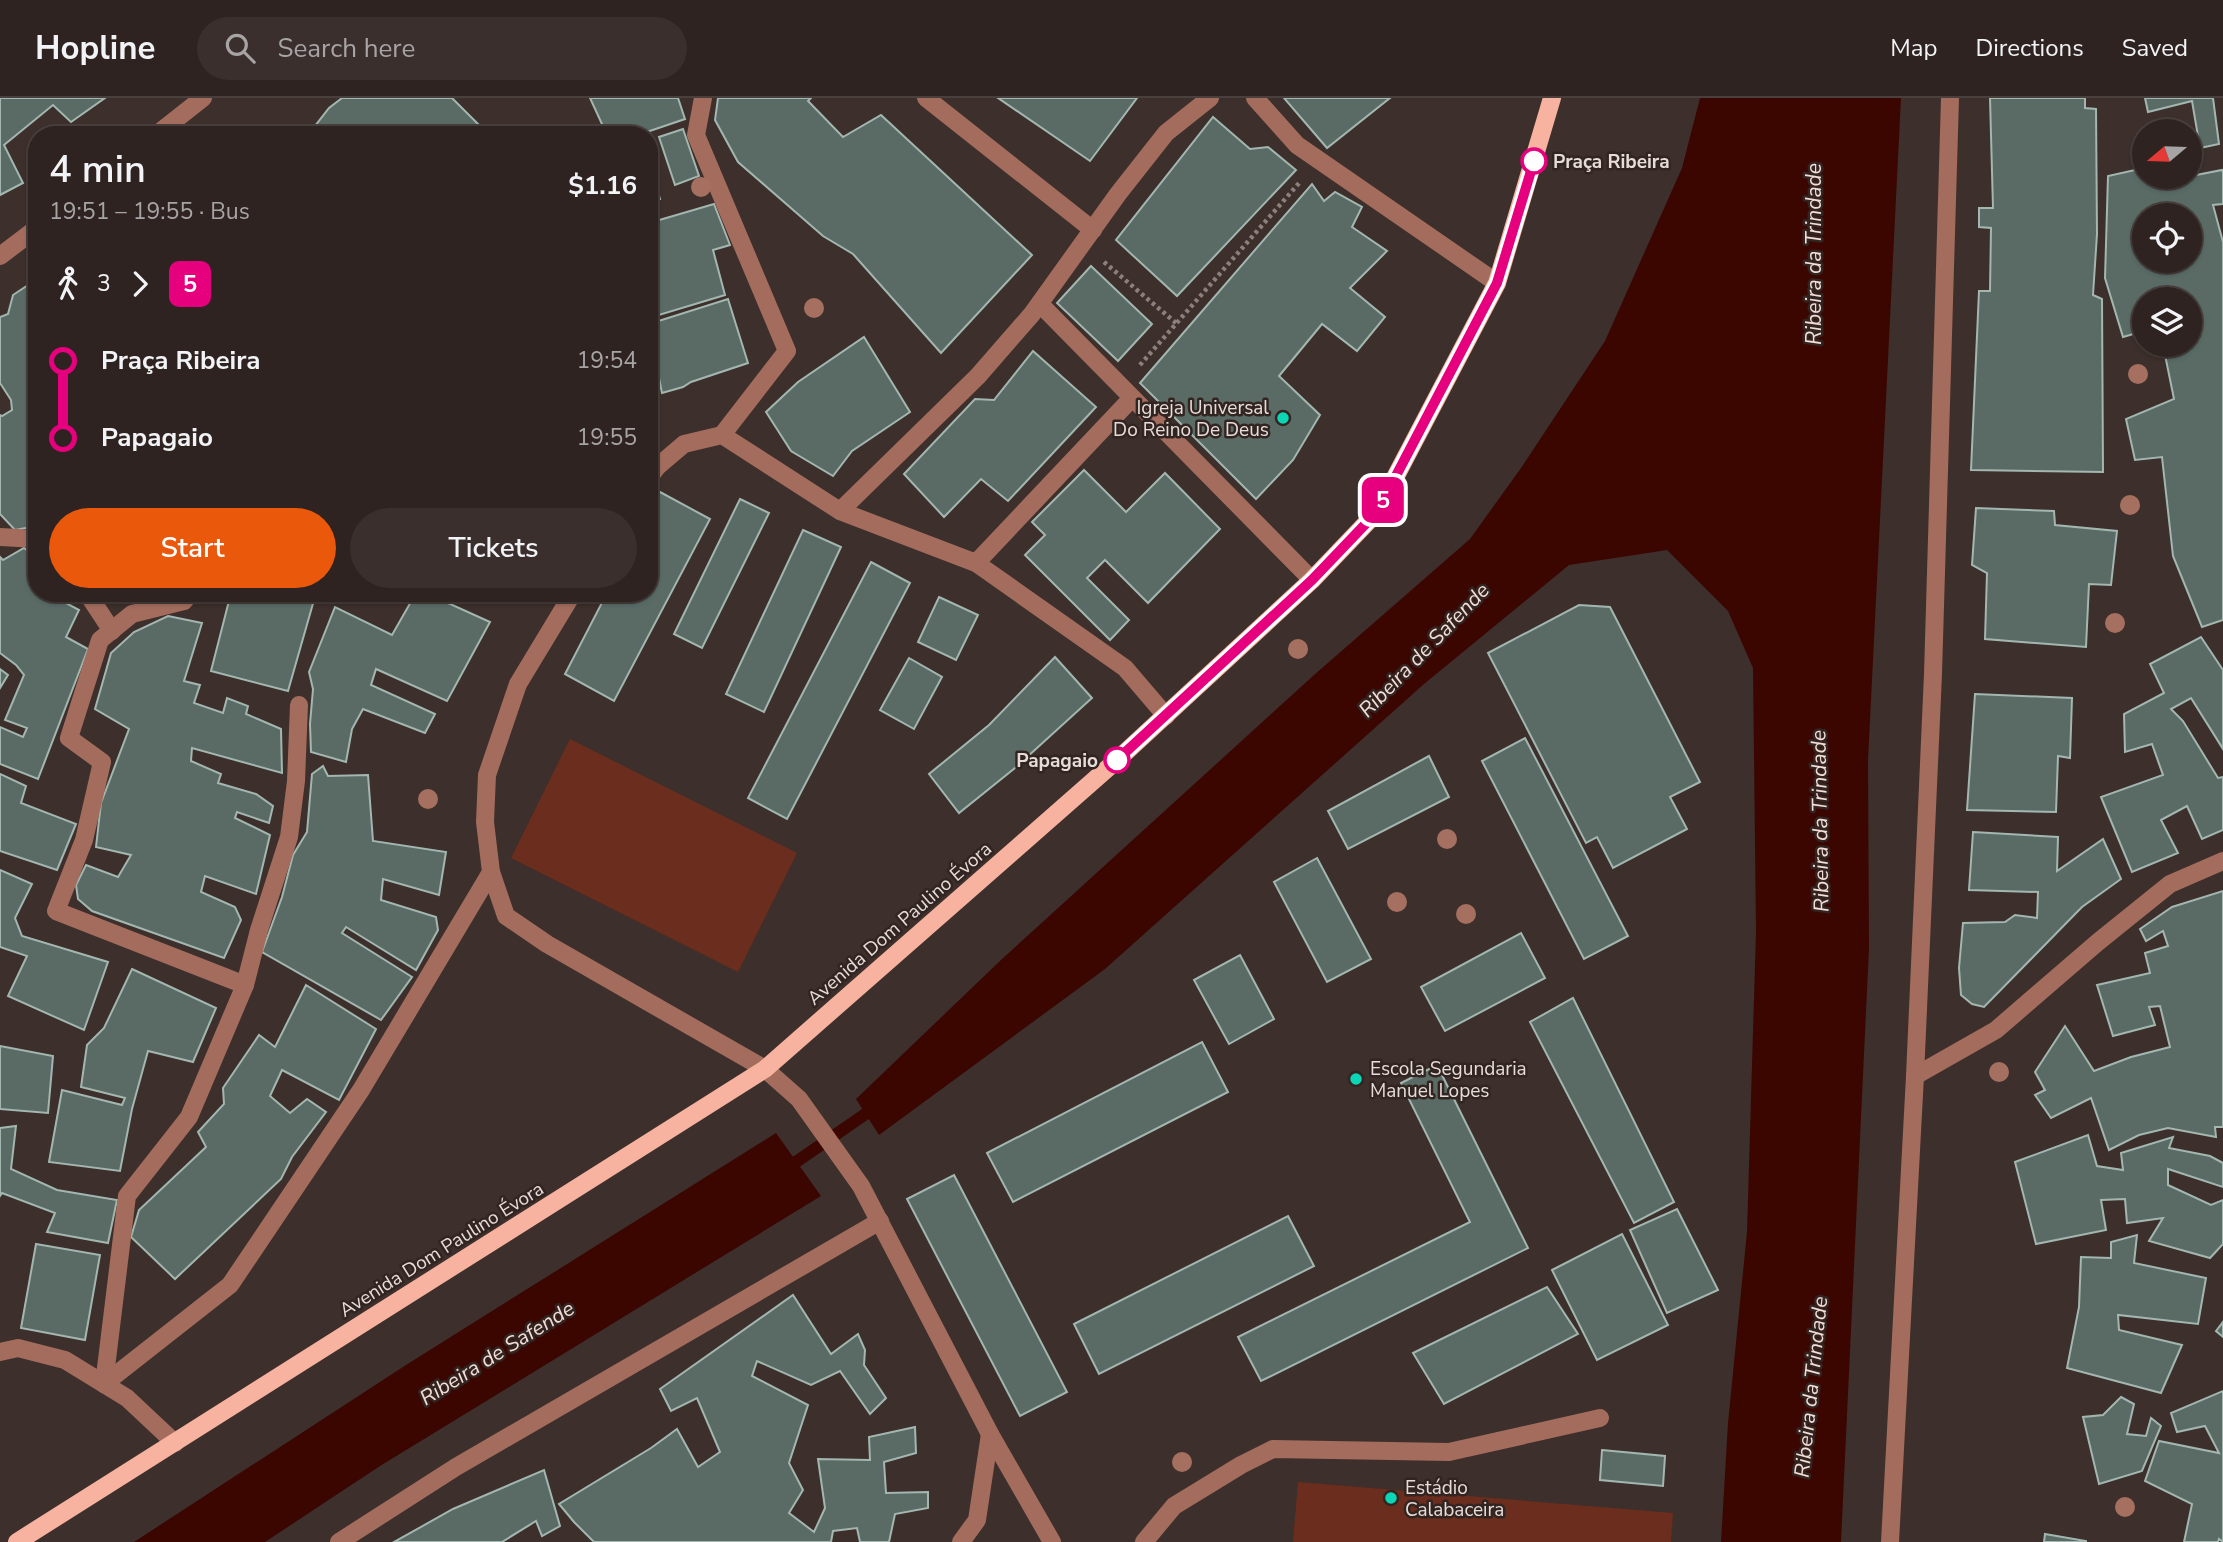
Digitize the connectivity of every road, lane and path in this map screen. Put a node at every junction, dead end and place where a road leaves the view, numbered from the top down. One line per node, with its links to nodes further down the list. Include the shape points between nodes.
1 (204, 98): 8 (street)
2 (703, 98): 17 (street, via 696,135 788,351)
3 (926, 98): 11 (street)
4 (1255, 98): 9 (street, via 1297,145)
5 (1552, 98): 13 (main road, Avenida Dom Paulino Évora)
6 (1950, 98): 34 (street, via 1933,674)
7 (1200, 101): 11 (street, via 1166,133)
8 (168, 126)
9 (1319, 160): 13 (street); 15 (path)
10 (28, 235): 12 (street)
11 (1088, 237): 14 (street); 15 (path)
12 (0, 256)
13 (1497, 283): 23 (main road, Avenida Dom Paulino Évora, via 1377,512)
14 (1040, 304): 16 (street); 19 (street, via 978,376)
15 (1176, 323): 16 (path)
16 (1126, 392): 22 (street); 23 (street)
17 (722, 435): 18 (street, via 684,444); 19 (street)
18 (658, 466)
19 (840, 511): 22 (street)
20 (0, 537): 21 (street)
21 (28, 539)
22 (976, 563): 29 (street, via 1125,668)
23 (1312, 580): 29 (main road, Avenida Dom Paulino Évora)
24 (93, 602): 27 (street)
25 (180, 602): 27 (street, via 132,614)
26 (568, 602): 31 (street, via 518,684 487,775 485,822)
27 (112, 631): 32 (street, via 100,640 69,738 102,762 84,840 56,912)
28 (299, 705): 32 (street, via 289,836)
29 (1166, 716): 33 (main road, Avenida Dom Paulino Évora)
30 (2223, 861): 34 (street, via 2170,884 1996,1030)
31 (491, 872): 33 (street, via 506,916); 37 (street, via 361,1090 230,1285)
32 (244, 985): 37 (street, via 189,1117 127,1196)
33 (765, 1069): 35 (street, via 799,1099 862,1185); 40 (main road, Avenida Dom Paulino Évora)
34 (1915, 1076): 46 (street)
35 (880, 1221): 39 (street); 42 (street, via 456,1467)
36 (0, 1352): 37 (street, via 18,1348 65,1360)
37 (104, 1384): 40 (street, via 127,1398)
38 (1600, 1419): 45 (street, via 1449,1452 1273,1449 1174,1506)
39 (990, 1434): 43 (street, via 977,1520); 44 (street)
40 (175, 1443): 41 (main road, Avenida Dom Paulino Évora)
41 (17, 1542)
42 (339, 1542)
43 (961, 1542)
44 (1052, 1542)
45 (1144, 1542)
46 (1890, 1542)

